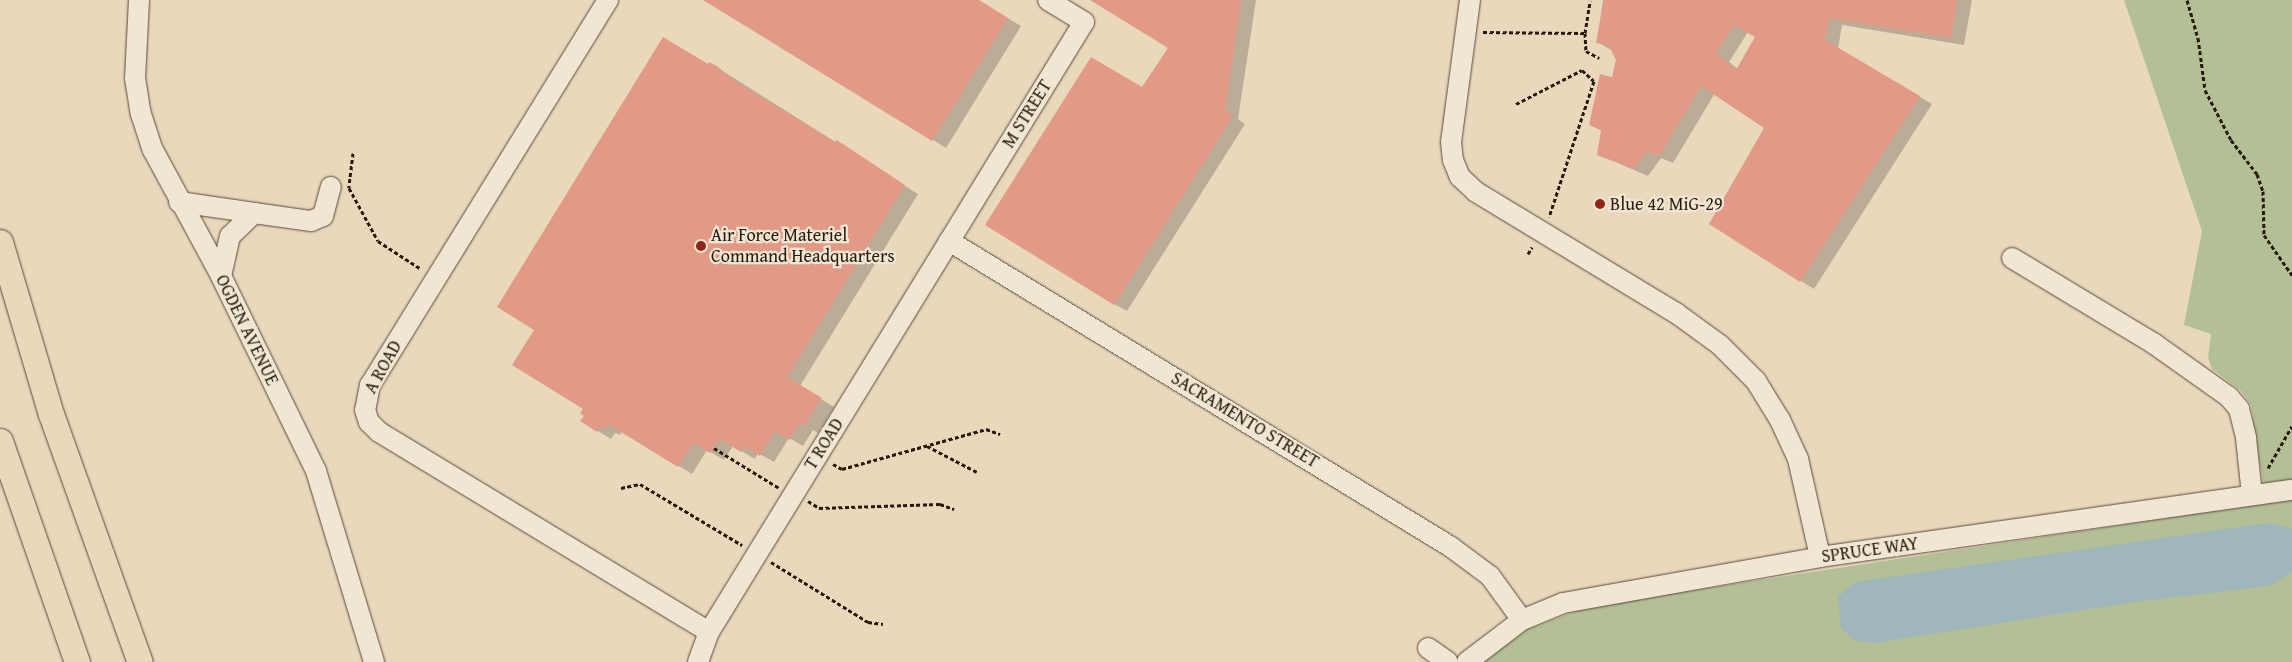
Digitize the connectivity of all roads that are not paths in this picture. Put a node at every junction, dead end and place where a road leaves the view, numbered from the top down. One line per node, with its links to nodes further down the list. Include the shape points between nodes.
1 (140, 0): 6 (street, OGDEN AVENUE, via 135,78 141,114 153,150)
2 (608, 0): 18 (street, A ROAD, via 365,397 369,422 379,432)
3 (1048, 0): 8 (street, M STREET, via 1084,22)
4 (1470, 0): 15 (street, via 1451,142 1453,160 1460,177 1476,192 1676,314 1720,345 1756,381 1780,420 1798,459)
5 (332, 187): 7 (street, via 323,216 311,221)
6 (179, 202): 7 (street); 11 (street, OGDEN AVENUE)
7 (254, 213): 11 (street, via 230,236)
8 (949, 241): 16 (street, SACRAMENTO STREET, via 1451,547 1490,576); 18 (street, T ROAD, via 793,495)
9 (0, 242): 20 (main road, via 51,414)
10 (2012, 258): 14 (street, via 2153,343 2229,397 2239,409 2246,438)
11 (221, 276): 21 (street, OGDEN AVENUE, via 316,471)
12 (0, 441): 19 (main road)
13 (2292, 490): 14 (street, SPRUCE WAY)
14 (2252, 495): 15 (street, SPRUCE WAY)
15 (1820, 557): 16 (street, SPRUCE WAY, via 1563,603)
16 (1522, 620): 23 (street, SPRUCE WAY)
17 (1428, 648): 22 (street)
18 (704, 651)
19 (77, 662)
20 (140, 662)
21 (374, 662)
22 (1448, 662)
23 (1466, 662)

